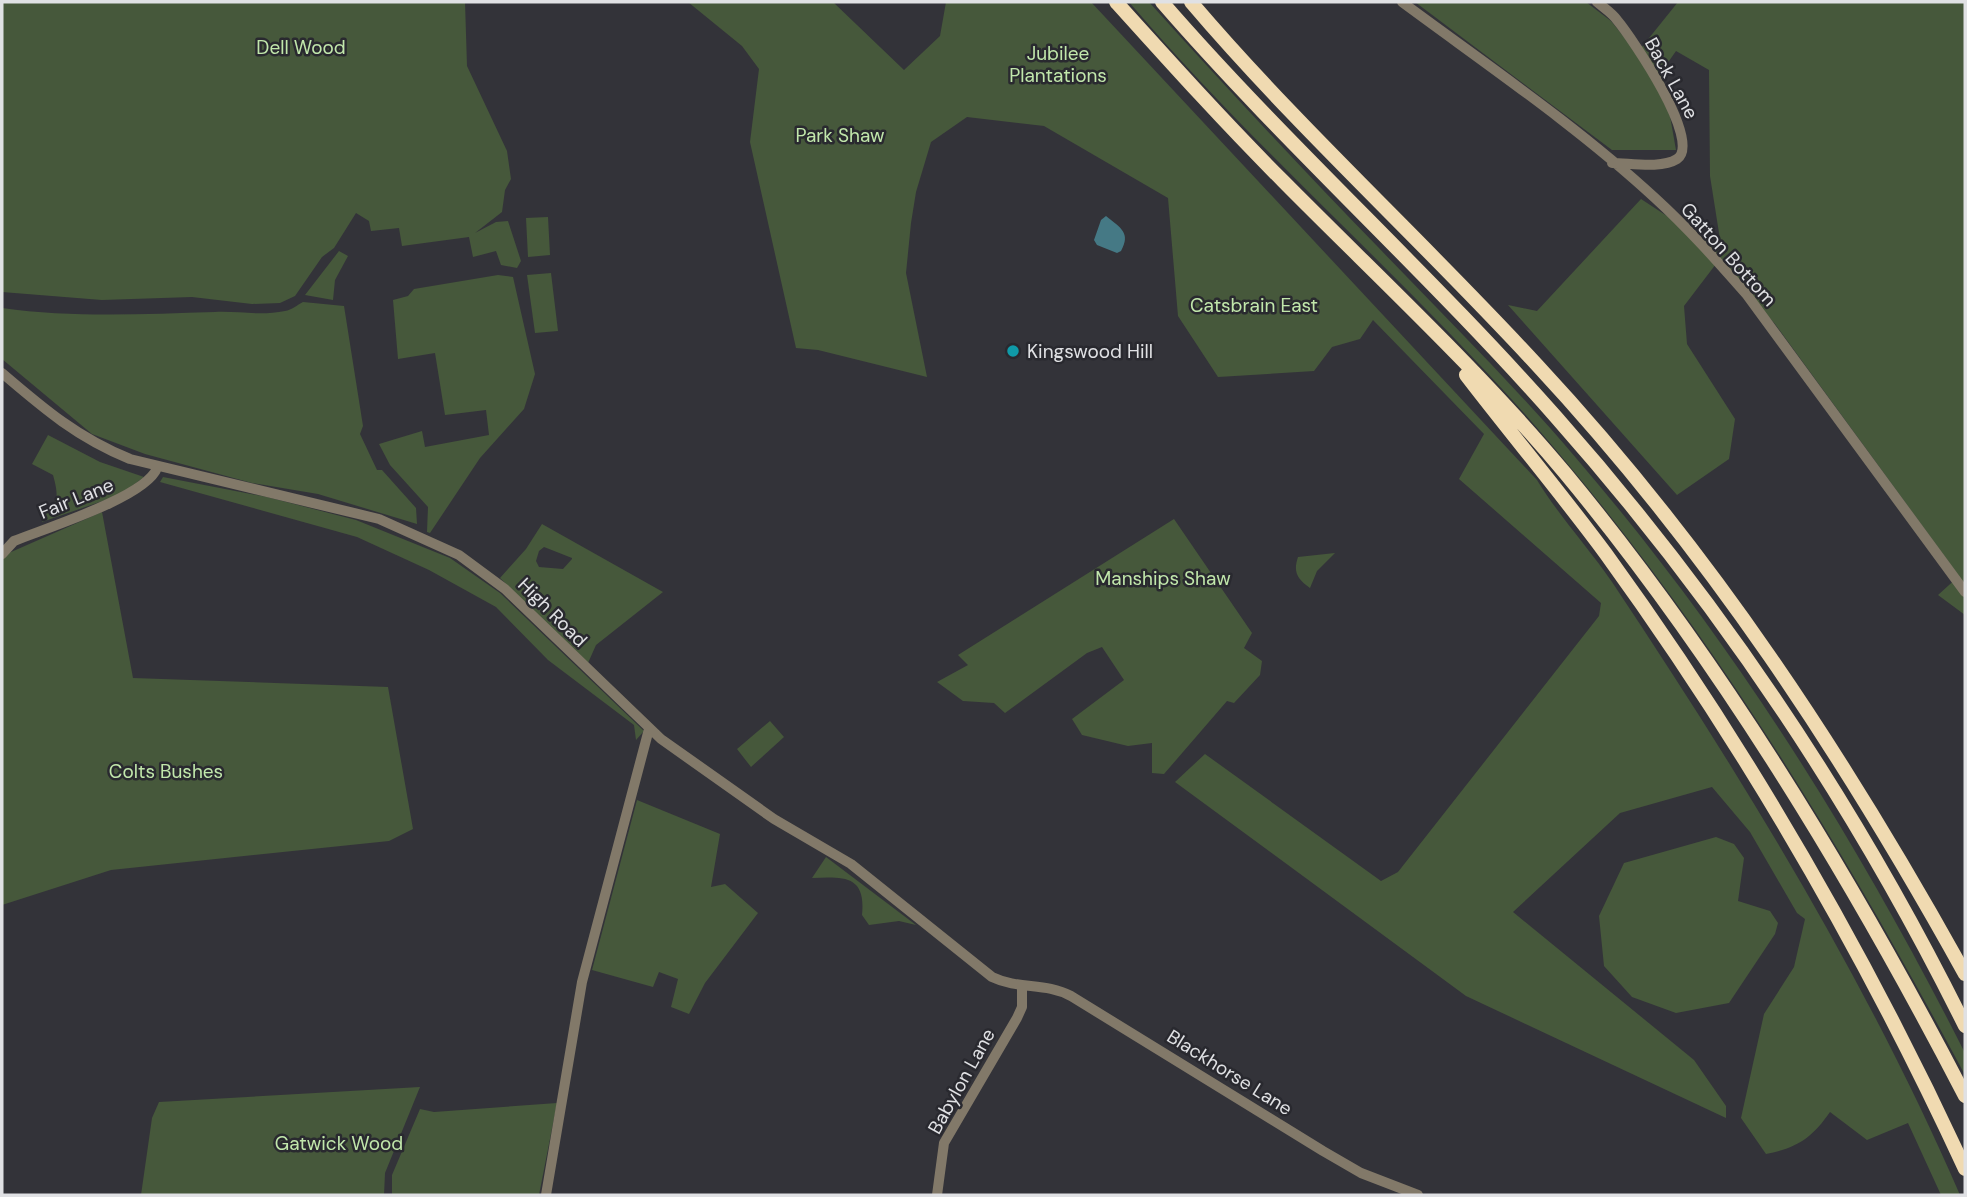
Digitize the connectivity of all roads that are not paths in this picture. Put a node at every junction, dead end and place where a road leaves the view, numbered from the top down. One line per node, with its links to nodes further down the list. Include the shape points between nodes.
1 (1116, 2): 7 (highway, via 1254,153)
2 (1162, 2): 15 (highway, via 1554,414 1640,515 1798,732 1884,873)
3 (1191, 2): 13 (highway, via 1538,365 1670,520 1807,707 1909,872)
4 (1402, 2): 6 (street, Gatton Bottom)
5 (1597, 2): 6 (street, Back Lane, via 1616,18 1658,81 1684,137 1678,158 1659,164)
6 (1612, 163): 11 (street, Gatton Bottom, via 1656,199 1747,295)
7 (1420, 315): 16 (highway, via 1566,475 1685,632 1858,901); 17 (highway, via 1606,555 1748,764 1826,894)
8 (2, 373): 9 (street, High Road, via 94,445)
9 (157, 468): 10 (street, Fair Lane, via 151,480 130,495 14,541); 12 (street, High Road, via 379,519 458,555 505,589)
10 (2, 554)
11 (1965, 592)
12 (649, 729): 14 (street, High Road, via 774,819 877,883 992,978); 18 (street, via 582,982)
13 (1965, 974)
14 (1023, 987): 19 (street, Babylon Lane, via 1022,1007 944,1143); 20 (street, Blackhorse Lane, via 1045,985 1071,996 1322,1151 1361,1173)
15 (1965, 1026)
16 (1965, 1096)
17 (1965, 1169)
18 (546, 1195)
19 (937, 1195)
20 (1418, 1195)

